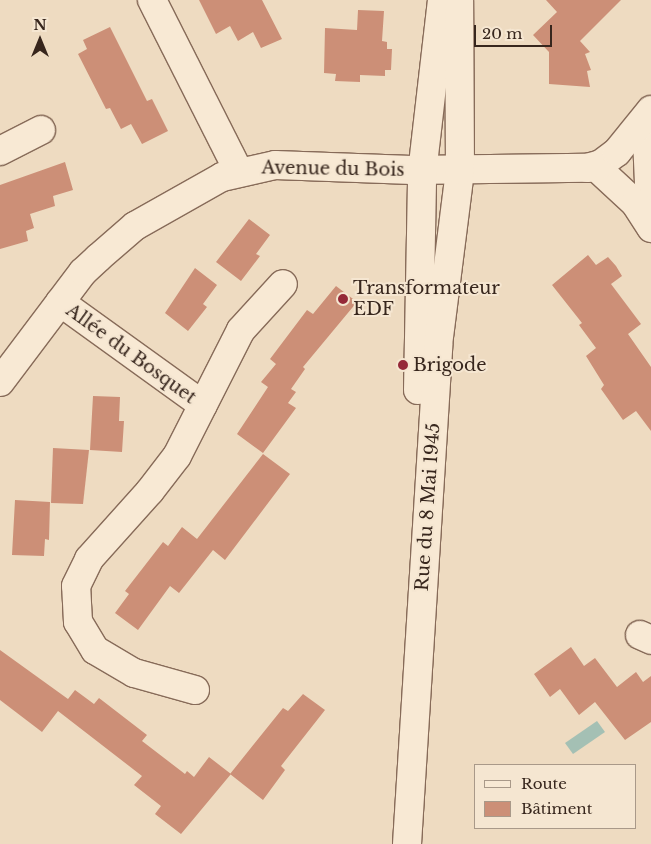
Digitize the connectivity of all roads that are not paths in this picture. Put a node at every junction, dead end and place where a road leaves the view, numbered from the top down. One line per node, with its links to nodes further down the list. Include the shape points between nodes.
1 (152, 0): 10 (street)
2 (442, 0): 8 (street, Rue du 8 Mai 1945)
3 (459, 0): 9 (street, Rue du 8 Mai 1945)
4 (649, 114): 7 (street, via 617,152); 11 (street)
5 (41, 130): 6 (street)
6 (0, 151)
7 (596, 167): 9 (street, via 577,170); 11 (street, via 634,203)
8 (422, 170): 9 (street); 10 (street, Avenue du Bois, via 275,166); 17 (street, Rue du 8 Mai 1945, via 416,442)
9 (460, 170): 18 (street, Rue du 8 Mai 1945, via 438,346)
10 (239, 172): 13 (street, Avenue du Bois, via 205,184 135,226 83,272)
11 (651, 227)
12 (283, 284): 15 (street, Allée du Bosquet, via 242,330)
13 (60, 302): 14 (street, Avenue du Bois); 15 (street, Allée du Bosquet)
14 (0, 381)
15 (203, 405): 16 (street, Allée du Bosquet, via 192,430 164,475 83,567 75,599 82,633 105,658 134,673)
16 (195, 690)
17 (389, 844)
18 (407, 844)

